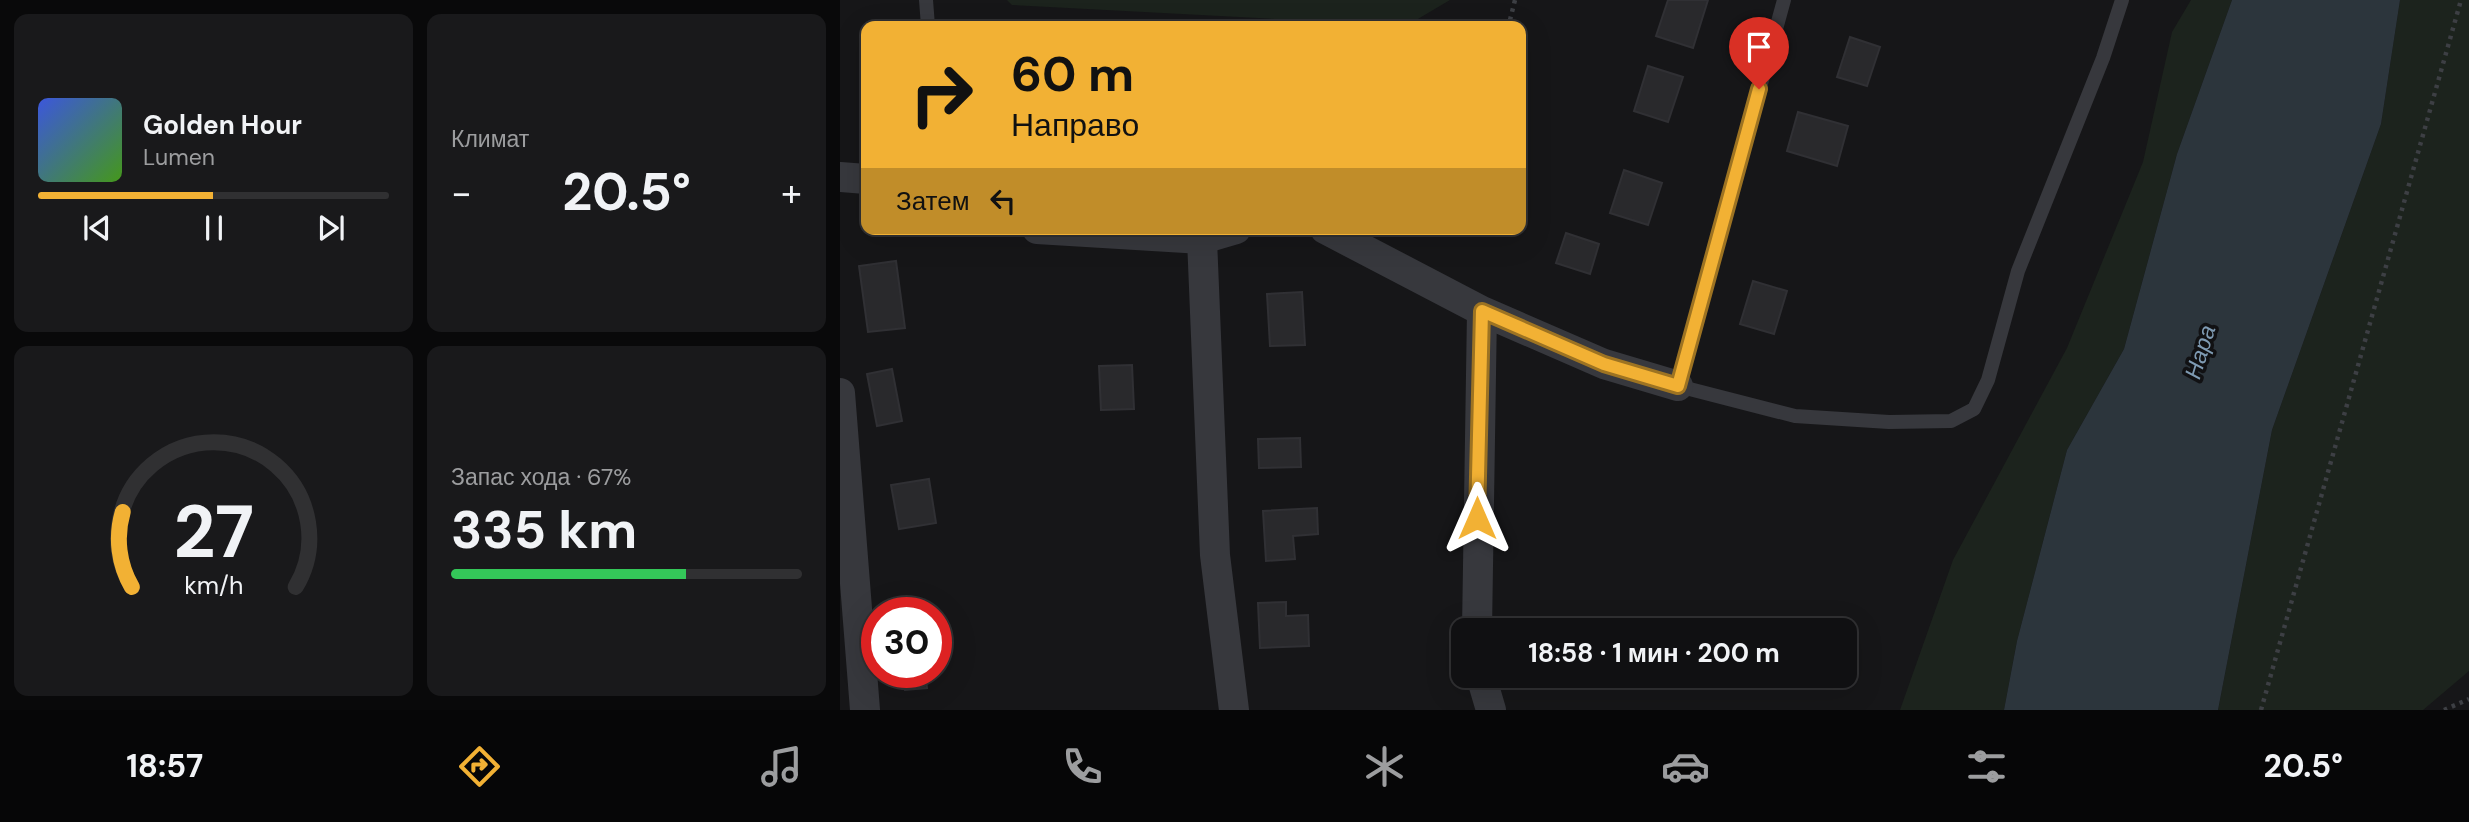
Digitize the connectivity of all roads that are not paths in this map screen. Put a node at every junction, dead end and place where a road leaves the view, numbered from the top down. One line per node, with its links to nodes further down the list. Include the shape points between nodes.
1 (926, 0): 4 (lane)
2 (1784, 0): 12 (lane)
3 (2122, 0): 12 (lane, via 2018,271 1987,380 1974,409 1951,421 1795,416)
4 (928, 21)
5 (840, 177): 6 (street)
6 (861, 179)
7 (1136, 235): 10 (street)
8 (1216, 235): 10 (street)
9 (1336, 235): 11 (street)
10 (1202, 239): 17 (street, via 1215,555)
11 (1482, 311): 12 (street, via 1604,364); 14 (street)
12 (1678, 386)
13 (840, 393): 16 (street)
14 (1477, 618)
15 (1485, 688): 18 (street)
16 (865, 710)
17 (1234, 710)
18 (1491, 710)

